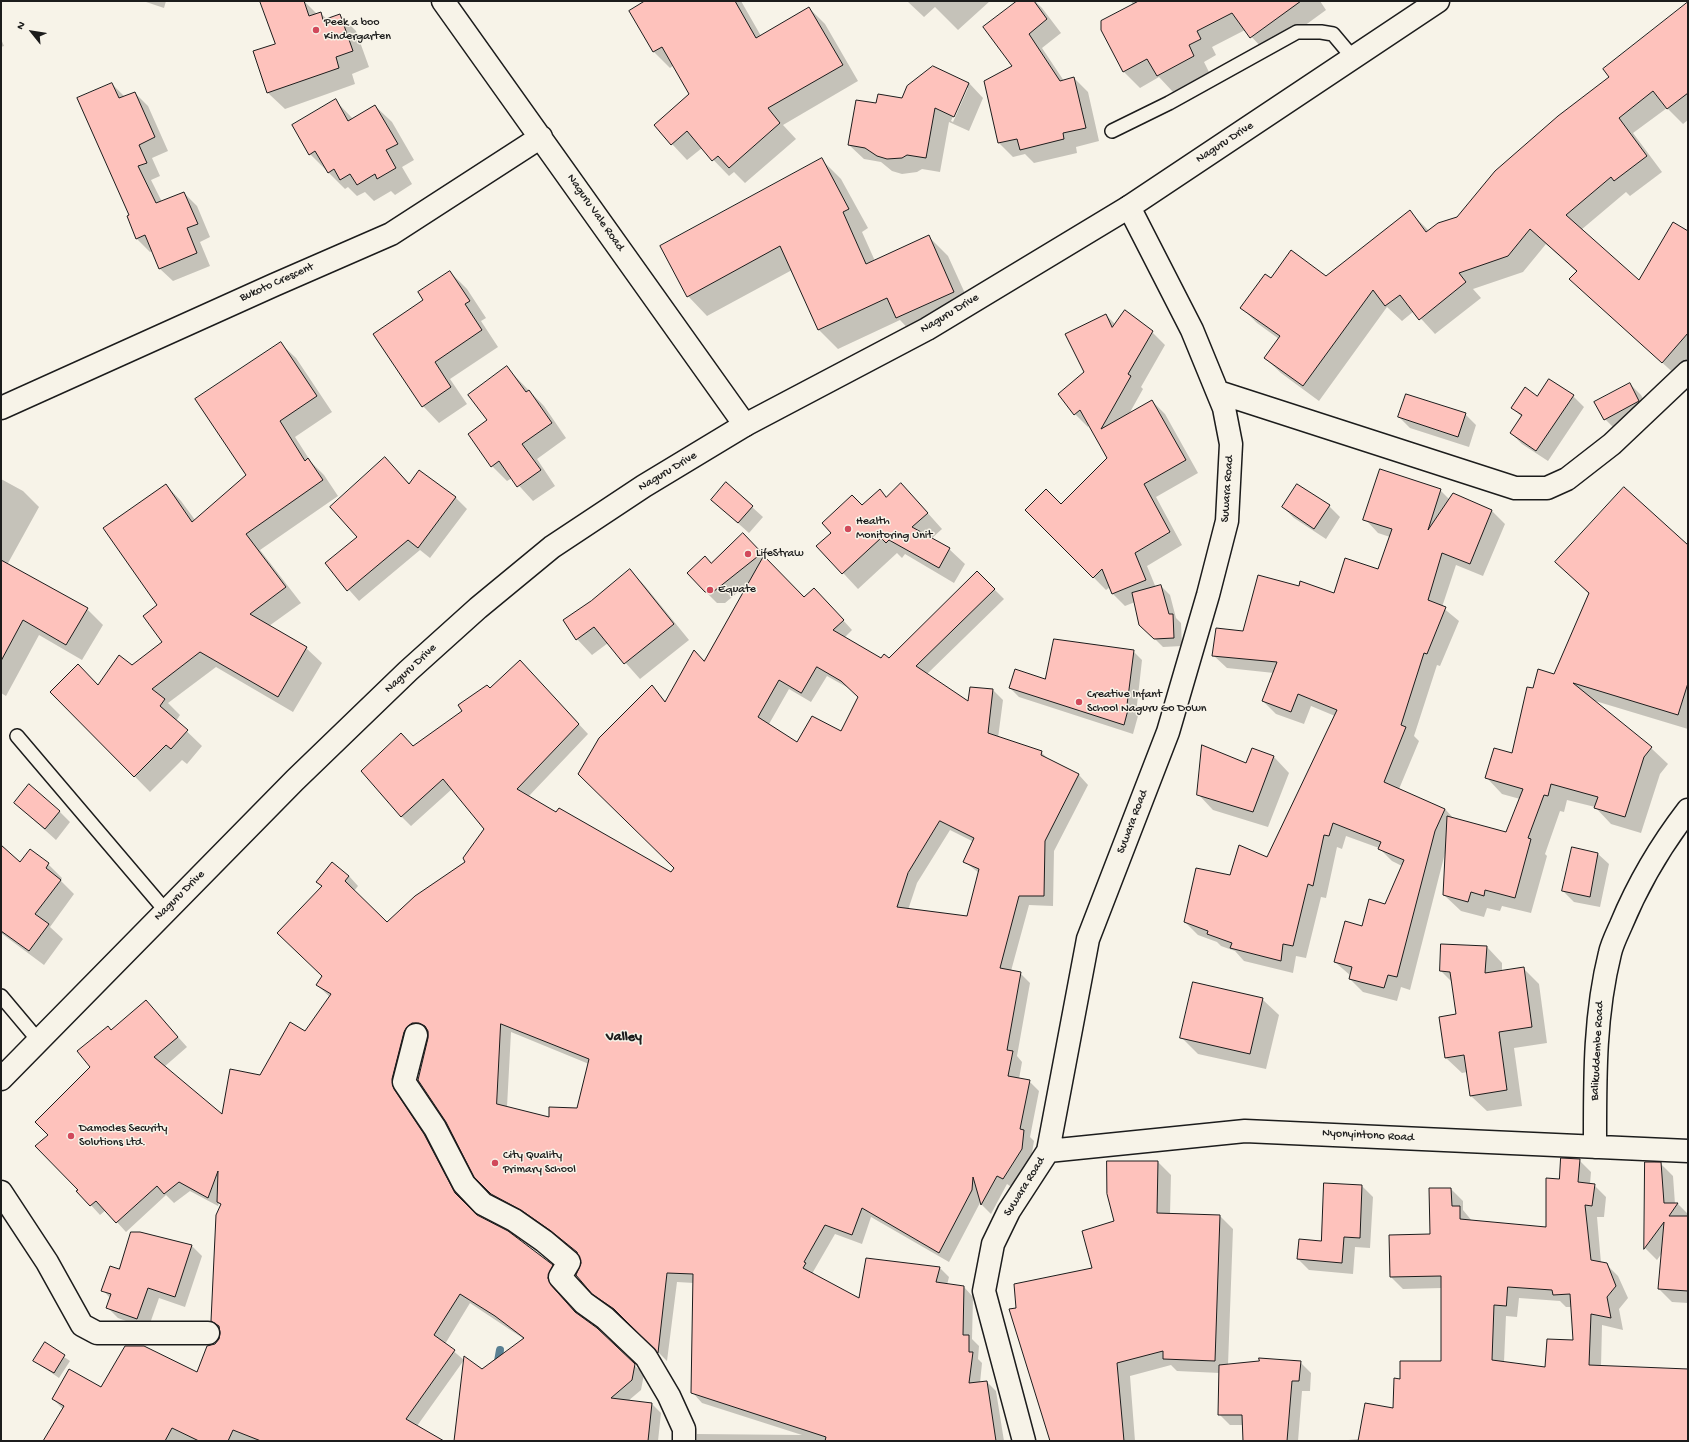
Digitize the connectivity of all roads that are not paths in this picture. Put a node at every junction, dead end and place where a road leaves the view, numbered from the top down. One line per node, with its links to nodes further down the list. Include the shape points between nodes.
1 (443, 1): 5 (street, Naguru Vale Road)
2 (1438, 1): 3 (street, Naguru Drive)
3 (1354, 59): 4 (lane, via 1333,34 1297,32); 6 (street, Naguru Drive)
4 (1112, 131)
5 (541, 137): 9 (street, Bukoto Crescent, via 391,234 274,284); 10 (street, Naguru Vale Road)
6 (1129, 207): 8 (street, Suwara Road, via 1192,330); 10 (street, Naguru Drive, via 927,329)
7 (1688, 372): 8 (street, via 1612,444 1567,479 1547,488 1515,488)
8 (1218, 392): 19 (street, Suwara Road, via 1231,444 1227,521 1168,732 1088,940)
9 (1, 408)
10 (745, 426): 13 (street, Naguru Drive, via 644,486 552,547 396,682)
11 (17, 736): 13 (lane)
12 (1688, 810): 18 (street, Balikuddembe Road, via 1649,868 1629,905 1610,952 1600,1000 1595,1052)
13 (165, 910): 16 (street, Naguru Drive)
14 (1, 996): 16 (lane)
15 (416, 1035): 23 (street, via 404,1082 435,1128 464,1184 483,1204 514,1220 569,1262 560,1276 584,1303 605,1318 646,1357 669,1396 684,1429)
16 (38, 1040): 17 (street, Naguru Drive)
17 (1, 1079)
18 (1595, 1147): 19 (street, Nyonyintono Road, via 1245,1131); 20 (street, Nyonyintono Road)
19 (1048, 1151): 24 (street, Suwara Road, via 1009,1211 993,1244 984,1291)
20 (1688, 1151)
21 (1, 1192): 22 (street, via 47,1262 82,1324 97,1333)
22 (208, 1333)
23 (684, 1441)
24 (1024, 1441)

